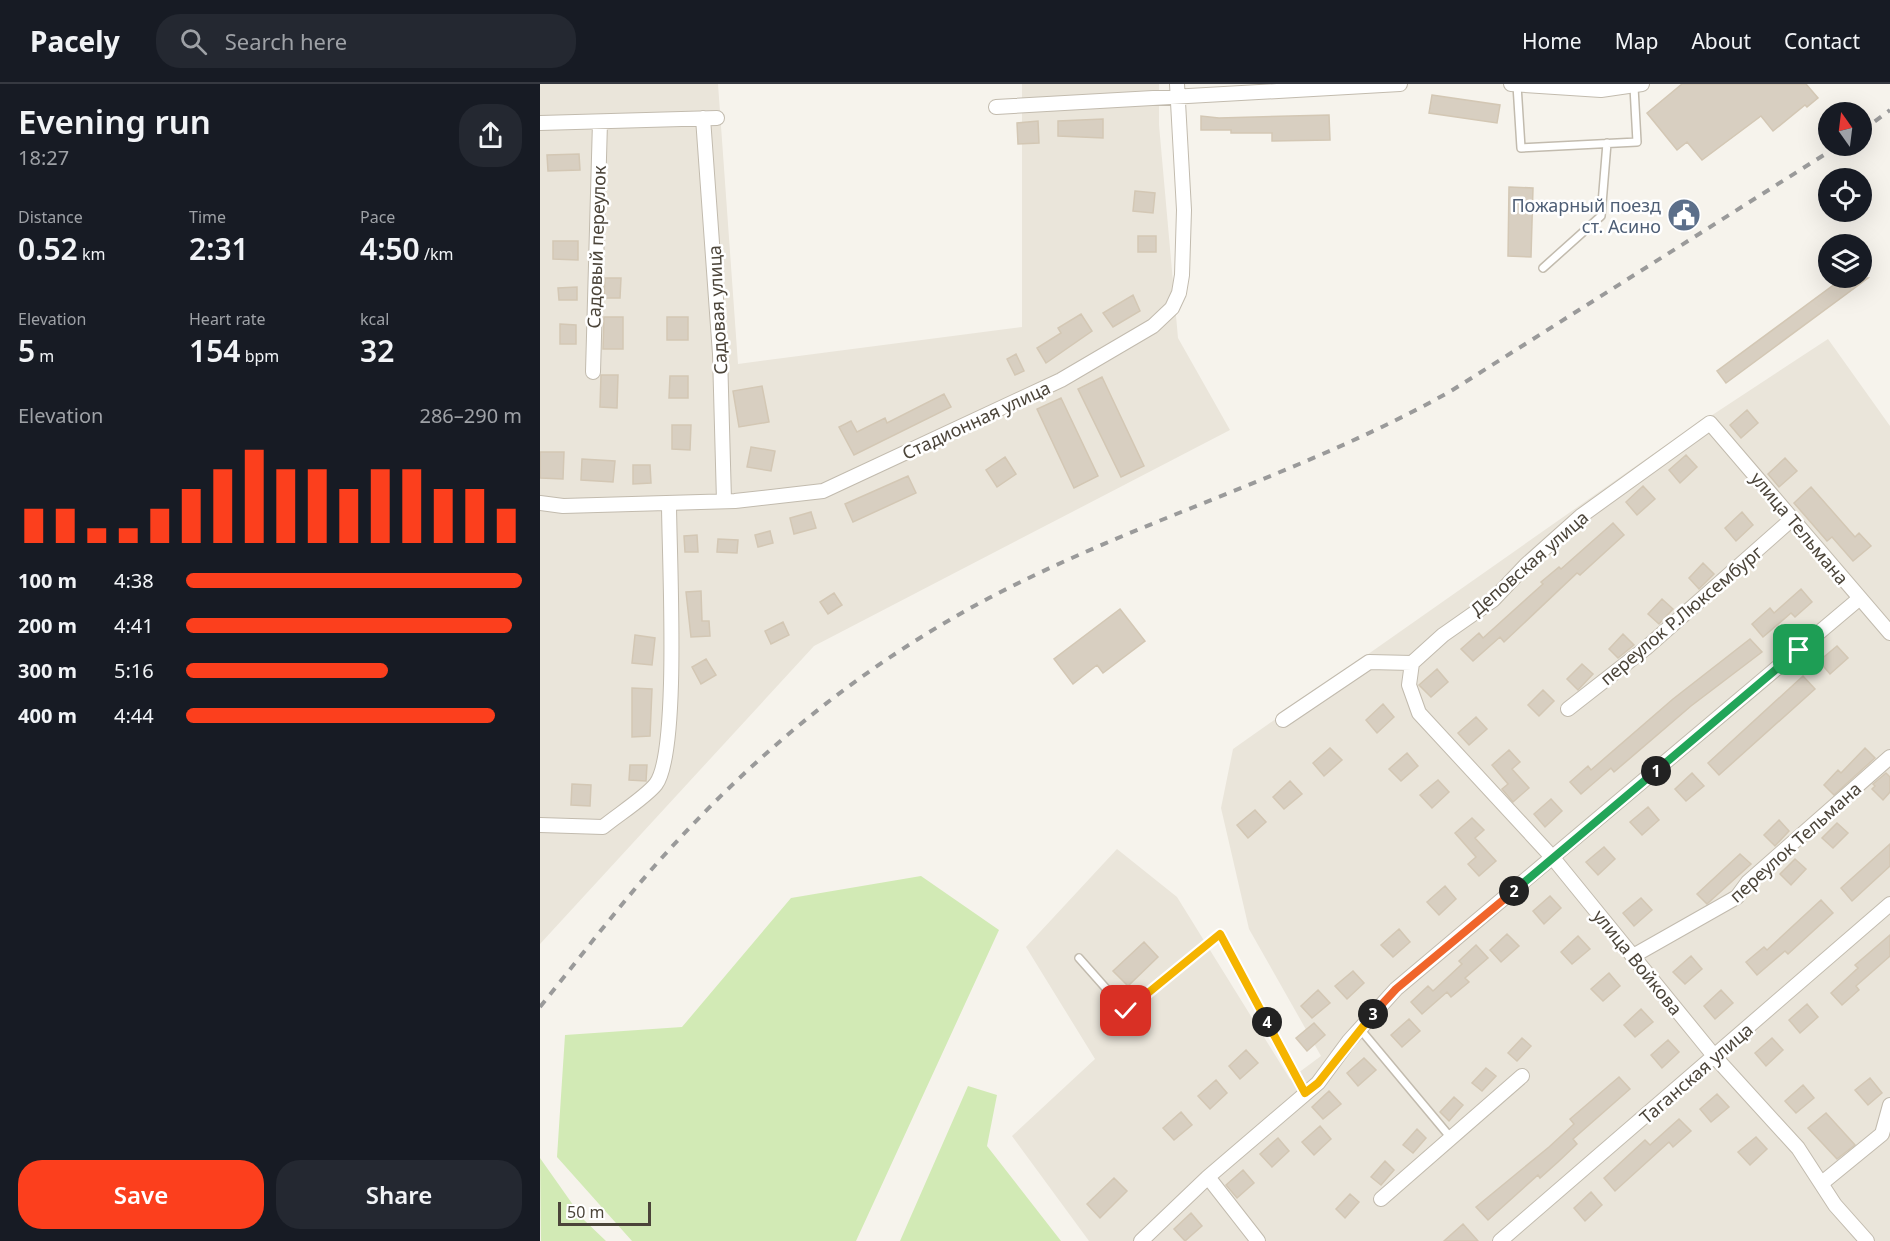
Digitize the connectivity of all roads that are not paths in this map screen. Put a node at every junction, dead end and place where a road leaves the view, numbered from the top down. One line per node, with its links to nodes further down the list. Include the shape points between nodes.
1 (1400, 84): 5 (street)
2 (1511, 84): 3 (street)
3 (1517, 85): 4 (street, via 1601,90); 9 (lane, via 1521,148)
4 (1638, 86): 9 (lane, via 1637,142)
5 (1177, 90): 6 (street); 13 (street, Стадионная улица, via 1184,210 1182,275 1172,308 1153,326 1061,380 823,492)
6 (996, 107)
7 (600, 122): 8 (street); 11 (street, Садовый переулок); 13 (street, Садовая улица, via 710,118)
8 (540, 123)
9 (1607, 143): 10 (lane, via 1601,216)
10 (1543, 268)
11 (593, 372)
12 (1710, 423): 16 (street, улица Тельмана); 19 (street, Деповская улица, via 1581,516 1493,600 1443,635)
13 (724, 501): 15 (street, Стадионная улица)
14 (540, 503): 15 (street, Стадионная улица)
15 (669, 503): 23 (street, via 670,710 667,756 656,784 603,827)
16 (1792, 519): 17 (street, улица Тельмана); 20 (street, переулок Р.Люксембург, via 1646,648)
17 (1860, 598): 18 (street, улица Тельмана); 24 (street)
18 (1890, 633)
19 (1412, 663): 21 (street, via 1369,662); 24 (street, улица Войкова, via 1409,685 1419,713)
20 (1568, 709)
21 (1283, 720)
22 (1890, 758): 26 (street, переулок Тельмана, via 1748,882 1737,897)
23 (540, 825)
24 (1553, 858): 26 (street, улица Войкова); 28 (street, via 1396,989)
25 (1890, 904): 29 (street, Таганская улица)
26 (1633, 956): 29 (street, улица Войкова)
27 (1079, 958): 31 (lane, via 1126,1011 1220,934)
28 (1360, 1029): 31 (street, via 1318,1083); 33 (lane)
29 (1715, 1057): 35 (street, улица Войкова, via 1798,1148); 39 (street, Таганская улица)
30 (1522, 1076): 33 (street)
31 (1305, 1093): 34 (street)
32 (1890, 1105): 35 (street, via 1882,1134)
33 (1451, 1138): 36 (street)
34 (1208, 1177): 37 (street); 38 (street)
35 (1822, 1183): 40 (street, улица Войкова, via 1835,1205)
36 (1381, 1199)
37 (1141, 1241)
38 (1258, 1241)
39 (1500, 1241)
40 (1867, 1241)

